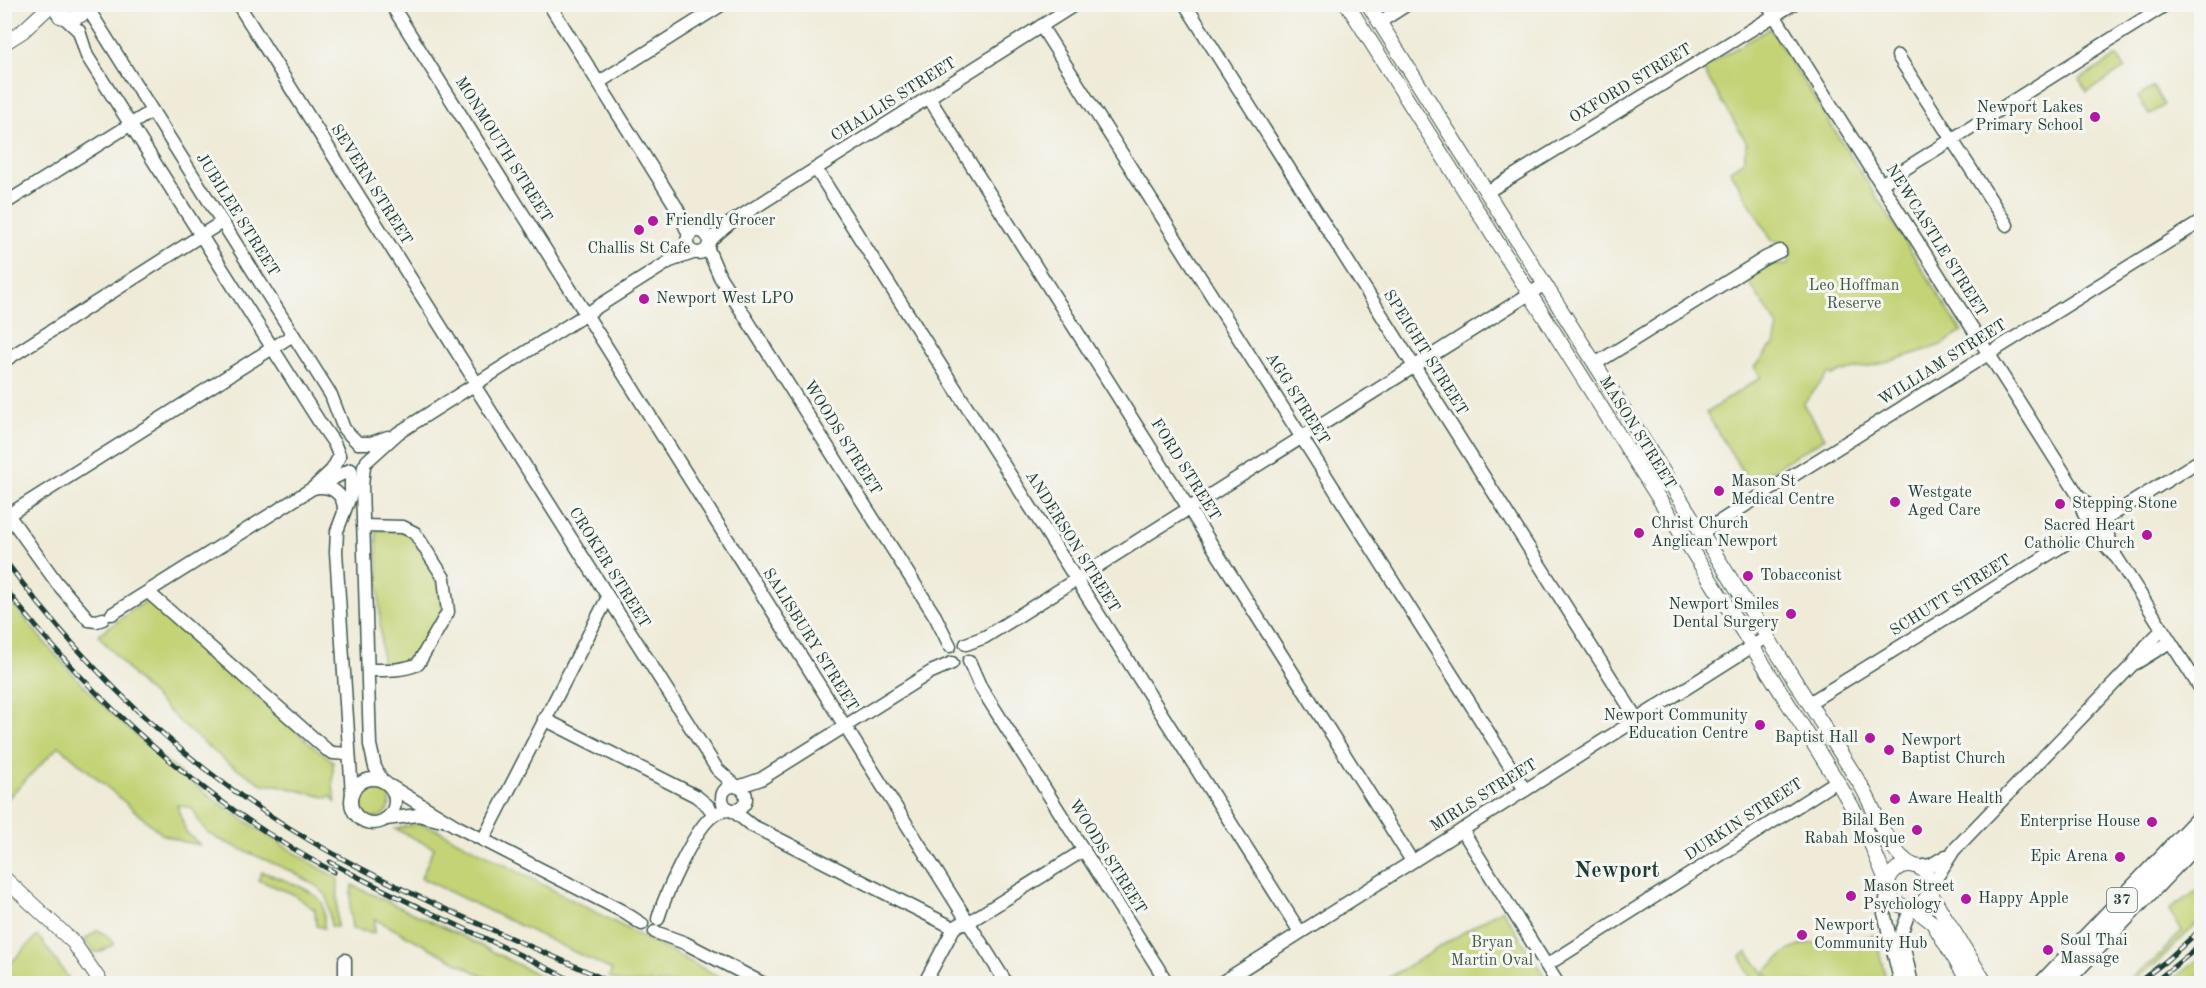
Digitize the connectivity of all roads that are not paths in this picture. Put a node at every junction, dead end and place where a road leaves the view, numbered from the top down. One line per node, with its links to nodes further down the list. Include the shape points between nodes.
1 (53, 4): 16 (street, via 56,13); 19 (street)
2 (85, 4): 16 (street, via 79,16); 24 (street, JUBILEE STREET)
3 (238, 4): 46 (street, SEVERN STREET)
4 (391, 4): 39 (street, MONMOUTH STREET)
5 (549, 4): 22 (street, WOODS STREET)
6 (723, 4): 22 (street)
7 (1076, 4): 18 (street, CHALLIS STREET)
8 (1185, 4): 45 (street, SPEIGHT STREET)
9 (1347, 4): 38 (street, MASON STREET)
10 (1368, 4): 17 (street, MASON STREET)
11 (1408, 4): 17 (street)
12 (1767, 4): 15 (street, NEWCASTLE STREET)
13 (1793, 4): 15 (street, OXFORD STREET)
14 (2167, 4): 26 (street)
15 (1774, 16): 28 (street, NEWCASTLE STREET); 29 (street, OXFORD STREET)
16 (64, 18): 19 (street); 25 (street, via 79,31 87,56)
17 (1380, 22): 29 (street, MASON STREET)
18 (1041, 26): 23 (street, CHALLIS STREET); 48 (street, AGG STREET)
19 (23, 31): 20 (street)
20 (4, 43)
21 (1898, 57): 26 (street)
22 (598, 83): 35 (street, WOODS STREET)
23 (929, 98): 27 (street, CHALLIS STREET); 55 (street, FORD STREET)
24 (152, 111): 25 (street); 32 (street, JUBILEE STREET)
25 (130, 125): 30 (street); 34 (street)
26 (1951, 140): 28 (street); 33 (street)
27 (816, 169): 35 (street, CHALLIS STREET); 61 (street, ANDERSON STREET)
28 (1881, 184): 42 (street, NEWCASTLE STREET)
29 (1487, 192): 37 (street, MASON STREET)
30 (4, 204)
31 (2202, 221): 42 (street, WILLIAM STREET)
32 (222, 222): 34 (street); 40 (street, JUBILEE STREET)
33 (2007, 225)
34 (200, 237): 41 (street); 43 (street)
35 (699, 242): 39 (street, CHALLIS STREET); 68 (street, WOODS STREET)
36 (1780, 251): 44 (street)
37 (1545, 284): 38 (street); 44 (street, MASON STREET)
38 (1529, 294): 45 (street); 67 (street, MASON STREET)
39 (585, 314): 46 (street, CHALLIS STREET); 76 (street, SALISBURY STREET)
40 (293, 335): 41 (street); 49 (street, JUBILEE STREET, via 333,398 344,429)
41 (272, 348): 50 (street); 56 (street)
42 (1988, 355): 58 (street, NEWCASTLE STREET, via 2078,495 2092,509); 60 (street, WILLIAM STREET)
43 (4, 361)
44 (1595, 364): 60 (street, MASON STREET)
45 (1414, 367): 48 (street); 75 (street, SPEIGHT STREET)
46 (475, 385): 47 (street, CHALLIS STREET); 63 (street, CROKER STREET)
47 (398, 433): 49 (street, CHALLIS STREET); 52 (street, CHALLIS STREET)
48 (1302, 437): 55 (street); 83 (street, AGG STREET)
49 (359, 443): 50 (street, via 345,445); 52 (street, via 367,451)
50 (339, 456): 53 (street, via 342,465); 54 (street, via 332,470)
51 (2202, 459): 58 (street, SCHUTT STREET)
52 (366, 463): 53 (street, via 358,470); 59 (street)
53 (350, 470): 54 (street); 57 (street, via 351,494)
54 (314, 488): 57 (street, via 327,487 339,494); 62 (street)
55 (1189, 508): 61 (street); 98 (street, FORD STREET)
56 (6, 512): 62 (street, via 89,620 108,616)
57 (344, 513): 77 (street, via 337,531 336,552)
58 (2096, 524): 64 (street, NEWCASTLE STREET, via 2108,533 2117,558); 73 (street, SCHUTT STREET)
59 (363, 526): 70 (street); 70 (street, via 403,527 415,533 444,578 448,602 448,612 418,664 392,671)
60 (1701, 533): 65 (street, MASON STREET)
61 (1076, 579): 68 (street); 107 (street, ANDERSON STREET)
62 (147, 592): 77 (street, via 325,748)
63 (608, 597): 74 (street); 78 (street, CROKER STREET)
64 (2162, 630): 66 (street, NEWCASTLE STREET); 69 (street)
65 (1767, 637): 67 (street, MIRLS STREET); 73 (street, MASON STREET)
66 (2170, 642): 69 (street); 71 (street, NEWCASTLE STREET)
67 (1752, 646): 75 (street, MIRLS STREET); 80 (street, MASON STREET)
68 (959, 653): 76 (street); 97 (street, WOODS STREET)
69 (2132, 665): 96 (street)
70 (369, 670): 81 (street, via 371,752)
71 (2197, 674): 72 (street, NEWCASTLE STREET)
72 (2202, 691)
73 (1809, 703): 99 (street, MASON STREET, via 1862,787 1896,852)
74 (544, 719): 88 (street, via 696,796); 95 (street)
75 (1637, 719): 83 (street, MIRLS STREET)
76 (845, 727): 79 (street); 105 (street, SALISBURY STREET)
77 (349, 754): 85 (street)
78 (717, 768): 82 (street, CROKER STREET); 84 (street, CROKER STREET)
79 (761, 779): 82 (street); 86 (street)
80 (1837, 781): 101 (street, MASON STREET, via 1864,827); 109 (street, DURKIN STREET)
81 (386, 784): 85 (street, via 372,779 362,782); 90 (street, via 395,795 393,812); 91 (street)
82 (737, 786): 84 (street, via 728,787); 86 (street, via 745,792)
83 (1525, 790): 93 (street, MIRLS STREET)
84 (723, 793): 87 (street, via 723,803); 88 (street)
85 (352, 794): 90 (street, via 353,809 361,819 372,823)
86 (746, 801): 87 (street, via 740,809); 92 (street, via 748,815)
87 (732, 810): 88 (street); 92 (street)
88 (712, 811): 104 (street, via 702,818 699,832)
89 (2202, 817): 122 (main road, 37)
90 (386, 819): 91 (street, via 423,815)
91 (456, 826): 95 (street)
92 (758, 828): 106 (street)
93 (1462, 830): 98 (street, MIRLS STREET); 109 (street)
94 (2202, 836): 123 (main road, 37)
95 (483, 840): 104 (street, via 622,911)
96 (1954, 849): 99 (street, via 1933,864); 102 (street)
97 (1084, 850): 105 (street); 115 (street, WOODS STREET)
98 (1412, 861): 107 (street, MIRLS STREET)
99 (1916, 866): 101 (street, via 1898,868); 102 (street, via 1927,875)
100 (4, 878): 110 (street, via 73,943)
101 (1888, 886): 103 (street, via 1895,902); 118 (street, via 1884,913)
102 (1929, 890): 103 (street, via 1924,900); 121 (street)
103 (1911, 907): 119 (street, via 1901,934); 120 (street, via 1933,923)
104 (652, 922): 112 (street)
105 (969, 922): 106 (street); 114 (street, SALISBURY STREET)
106 (954, 928): 113 (street)
107 (1300, 932): 116 (street, MIRLS STREET)
108 (345, 960): 111 (street)
109 (1547, 965): 117 (street)
110 (102, 984)
111 (345, 984)
112 (764, 984)
113 (924, 984)
114 (1007, 984)
115 (1168, 984)
116 (1219, 984)
117 (1558, 984)
118 (1901, 984)
119 (1912, 984)
120 (1970, 984)
121 (1986, 984)
122 (2043, 984)
123 (2061, 984)

